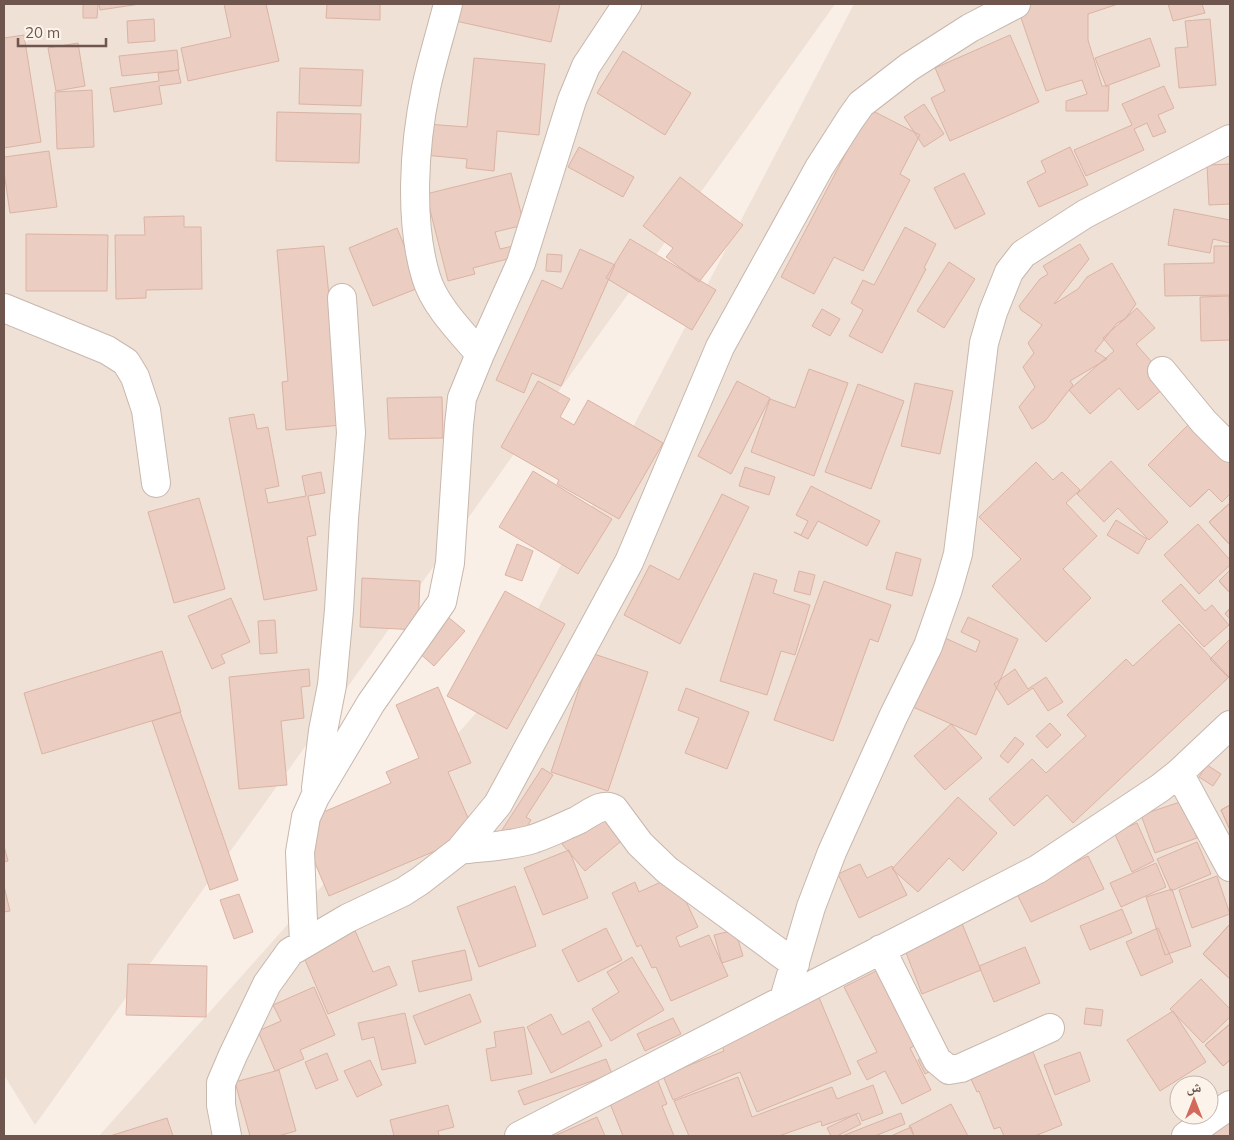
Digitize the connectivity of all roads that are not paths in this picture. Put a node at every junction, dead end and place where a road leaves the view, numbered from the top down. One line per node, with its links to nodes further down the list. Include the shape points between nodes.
1 (448, 4): 7 (street, via 426,89 419,132 416,226 426,278 449,318)
2 (628, 4): 7 (street, via 586,66 572,100 521,263)
3 (1016, 4): 14 (street, via 970,28 909,67 862,104 851,118 819,168 720,347 629,562 498,804)
4 (1230, 139): 18 (street, via 1085,214 1023,254 1009,272 984,343 958,554 950,580 928,646 832,852)
5 (342, 298): 13 (street, via 351,433 332,684)
6 (4, 308): 10 (street, via 107,350 126,362 135,377 146,410)
7 (480, 354): 13 (street, via 462,398 450,563 442,602 371,703)
8 (1162, 370): 9 (street, via 1204,422)
9 (1230, 448)
10 (156, 483)
11 (1230, 725): 12 (street)
12 (1179, 773): 15 (street); 17 (street, via 1038,869)
13 (315, 797): 16 (street, via 306,817 300,852)
14 (460, 850): 16 (street, via 402,892); 18 (street, via 534,839 603,807 611,807 640,844 667,870)
15 (1230, 867)
16 (304, 943): 22 (street, via 290,952 267,984 225,1072 220,1099)
17 (881, 949): 19 (street); 20 (street, via 938,1060 949,1070 961,1068)
18 (794, 964): 19 (street)
19 (784, 999): 23 (street)
20 (1050, 1028)
21 (1230, 1106): 24 (street)
22 (228, 1136)
23 (519, 1136)
24 (1186, 1136)

